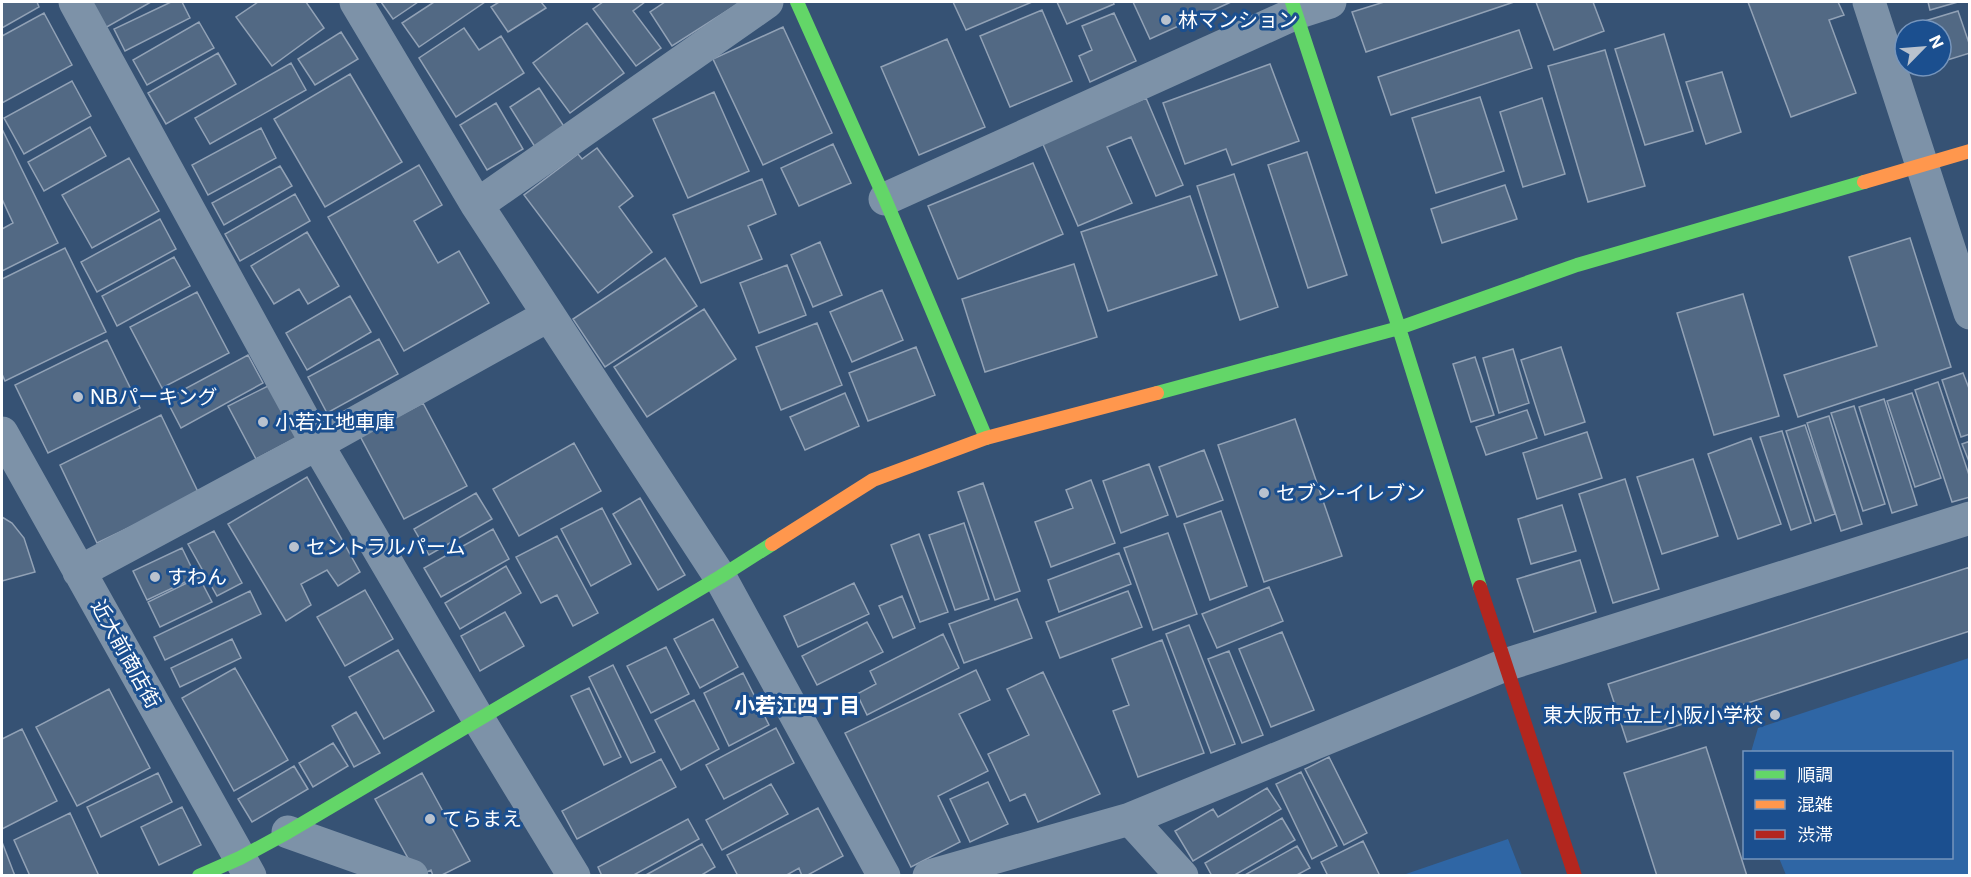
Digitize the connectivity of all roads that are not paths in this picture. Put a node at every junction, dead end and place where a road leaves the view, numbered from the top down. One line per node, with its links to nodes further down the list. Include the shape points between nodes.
1 (75, 2): 17 (street)
2 (356, 2): 11 (street)
3 (767, 2): 11 (street)
4 (797, 2): 10 (street)
5 (1330, 2): 7 (street)
6 (1869, 2): 9 (street)
7 (1294, 7): 10 (street); 14 (street)
8 (1970, 151): 9 (street)
9 (1920, 164): 12 (street); 14 (street, via 1577,264)
10 (885, 199): 16 (street)
11 (477, 205): 13 (street)
12 (1970, 313)
13 (549, 315): 17 (street); 20 (street)
14 (1399, 328): 16 (street); 21 (street)
15 (2, 434): 19 (street, 近大前商店街)
16 (986, 438): 20 (street, via 873,480)
17 (317, 444): 19 (street); 22 (street)
18 (1970, 518): 21 (street)
19 (79, 572): 25 (street, 近大前商店街)
20 (720, 577): 22 (street); 29 (street)
21 (1505, 665): 23 (street); 32 (street)
22 (479, 720): 24 (street); 28 (street)
23 (1130, 819): 30 (street); 31 (street)
24 (288, 832): 25 (street); 27 (street)
25 (245, 867): 26 (street)
26 (199, 876)
27 (412, 876)
28 (574, 876)
29 (884, 876)
30 (929, 876)
31 (1182, 876)
32 (1575, 876)

